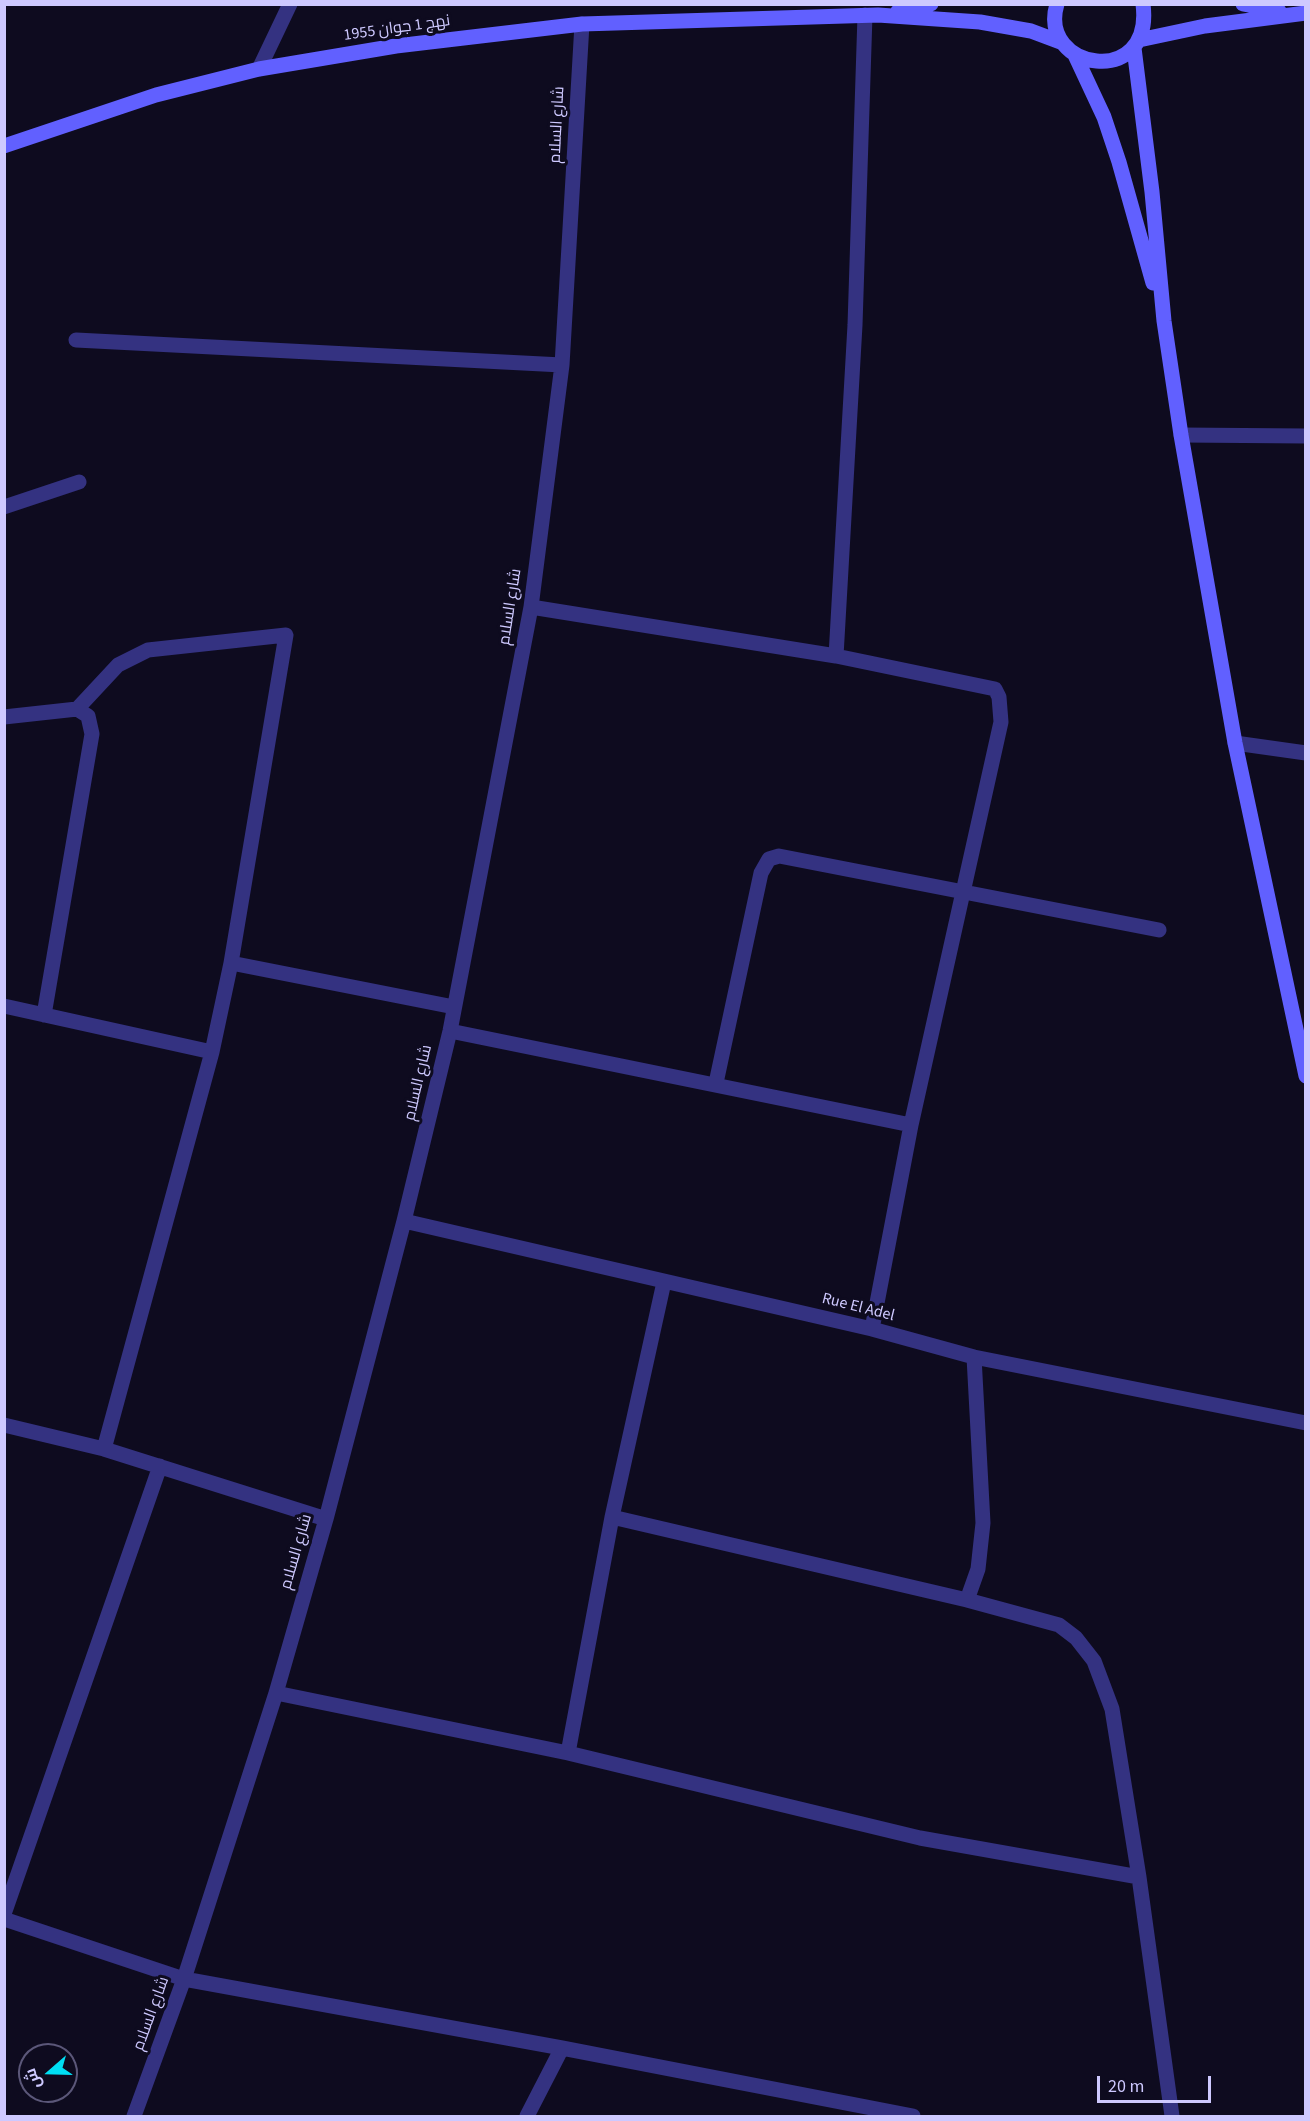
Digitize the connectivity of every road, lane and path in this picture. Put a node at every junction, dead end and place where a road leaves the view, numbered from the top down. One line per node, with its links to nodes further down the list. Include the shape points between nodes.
1 (290, 4): 12 (street)
2 (931, 4): 7 (main road, نهج 1 جوان 1955)
3 (1057, 4): 9 (main road, via 1055,26)
4 (1143, 4): 10 (main road, via 1145,21)
5 (1243, 4): 6 (main road)
6 (1298, 13): 10 (main road, via 1205,26)
7 (872, 15): 8 (main road, نهج 1 جوان 1955); 9 (main road, نهج 1 جوان 1955, via 980,22 1031,31); 22 (street)
8 (582, 24): 12 (main road, نهج 1 جوان 1955, via 396,46); 16 (street, شارع السلام)
9 (1063, 43): 11 (main road)
10 (1137, 44): 11 (main road, via 1121,57 1106,62 1090,62); 14 (main road)
11 (1075, 56): 14 (main road, via 1104,117)
12 (259, 69): 13 (main road, نهج 1 جوان 1955, via 156,95)
13 (4, 146)
14 (1164, 321): 17 (main road)
15 (76, 340): 16 (street)
16 (562, 365): 21 (street, شارع السلام)
17 (1181, 435): 18 (street); 25 (main road)
18 (1305, 436)
19 (79, 482): 20 (street)
20 (4, 507)
21 (531, 607): 22 (street); 31 (street, شارع السلام)
22 (836, 656): 27 (street, via 994,689 1001,722)
23 (77, 710): 24 (street); 29 (street, via 118,665 148,650 286,635); 32 (street, via 88,716 92,734)
24 (4, 717)
25 (1234, 743): 26 (street); 35 (main road)
26 (1305, 753)
27 (964, 891): 28 (street); 36 (street, via 779,856 769,859 761,873); 37 (street)
28 (1159, 930)
29 (231, 963): 31 (street); 34 (street)
30 (4, 1006): 32 (street)
31 (454, 1007): 33 (street, شارع السلام)
32 (44, 1015): 34 (street)
33 (450, 1030): 36 (street); 38 (street, شارع السلام)
34 (212, 1052): 44 (street)
35 (1305, 1076)
36 (716, 1083): 37 (street)
37 (911, 1125): 40 (street)
38 (404, 1221): 39 (street, Rue El Adel); 47 (street, شارع السلام)
39 (664, 1282): 40 (street, Rue El Adel); 46 (street)
40 (872, 1329): 41 (street, Rue El Adel)
41 (974, 1357): 42 (street, Rue El Adel); 48 (street, via 983,1523 978,1569)
42 (1305, 1423)
43 (4, 1425): 44 (street)
44 (104, 1449): 45 (street)
45 (160, 1466): 47 (street); 52 (street)
46 (612, 1517): 48 (street); 50 (street)
47 (326, 1519): 49 (street, شارع السلام)
48 (967, 1600): 51 (street, via 1059,1624 1094,1661 1112,1709)
49 (276, 1693): 50 (street); 54 (street, شارع السلام)
50 (568, 1753): 51 (street, via 920,1838)
51 (1139, 1877): 60 (street)
52 (4, 1914)
53 (4, 1919): 54 (street)
54 (184, 1979): 55 (street); 57 (street, شارع السلام)
55 (562, 2048): 56 (street); 58 (street)
56 (856, 2112): 59 (street)
57 (134, 2116)
58 (527, 2116)
59 (913, 2116)
60 (1172, 2116)

